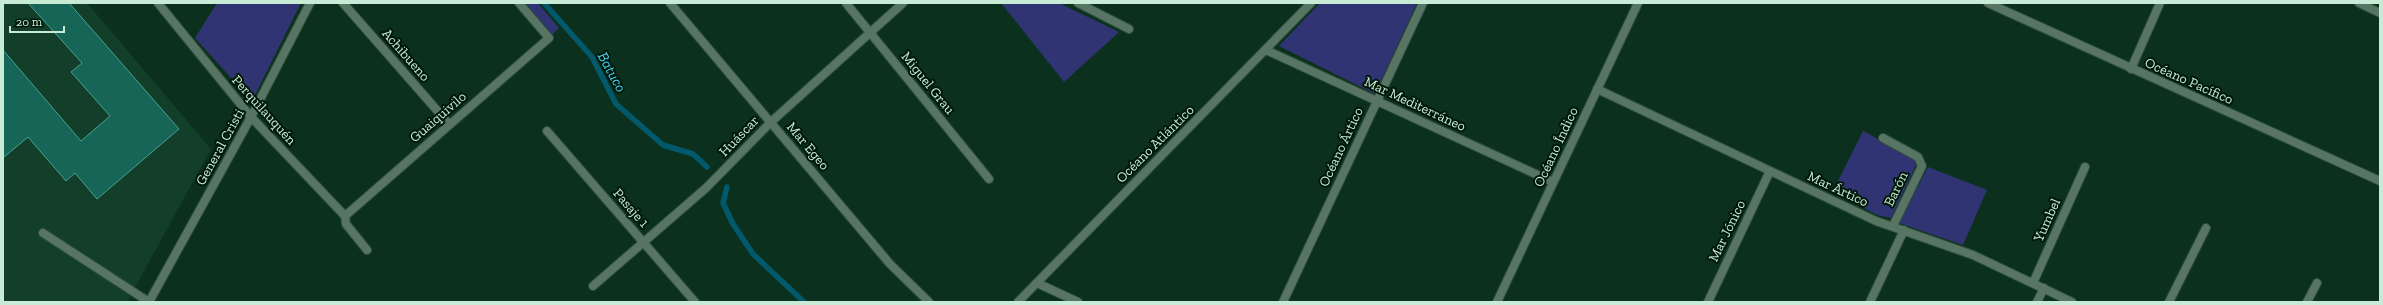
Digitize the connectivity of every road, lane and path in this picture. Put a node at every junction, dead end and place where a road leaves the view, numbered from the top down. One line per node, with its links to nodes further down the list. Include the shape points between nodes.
1 (158, 3): 22 (street, Perquilauquén)
2 (310, 3): 22 (street, General Cristi)
3 (343, 3): 24 (street, Achibueno)
4 (519, 3): 24 (street, Guaiquivilo, via 549,38)
5 (670, 3): 23 (street, Mar Egeo)
6 (846, 3): 17 (street, Miguel Grau)
7 (902, 3): 17 (street, Huáscar)
8 (1078, 3): 16 (street)
9 (1311, 3): 18 (street, Océano Atlántico)
10 (1423, 3): 21 (street, Océano Ártico)
11 (1638, 3): 20 (street, Océano Índico)
12 (1988, 3): 19 (street, Océano Pacífico)
13 (2160, 3): 19 (street)
14 (2359, 3): 15 (street)
15 (2380, 13)
16 (1129, 29)
17 (870, 33): 23 (street, Huáscar); 29 (street, Miguel Grau)
18 (1266, 50): 21 (street, Mar Mediterráneo); 39 (street, Océano Atlántico)
19 (2131, 69): 30 (street, Océano Pacífico)
20 (1597, 89): 28 (street, Mar Ártico); 31 (street, Océano Índico)
21 (1377, 101): 31 (street, Mar Mediterráneo); 49 (street, Océano Ártico)
22 (251, 117): 32 (street, Perquilauquén); 44 (street, General Cristi)
23 (771, 122): 37 (street, Huáscar, via 706,188); 46 (street, Mar Egeo, via 890,264)
24 (449, 124): 32 (street, Guaiquivilo)
25 (547, 131): 37 (street, Pasaje 1)
26 (1883, 138): 33 (street, Barón, via 1918,157 1922,166)
27 (2085, 167): 40 (street, Yumbel)
28 (1770, 171): 33 (street, Mar Ártico, via 1876,221); 51 (street, Mar Jónico)
29 (989, 178)
30 (2380, 181)
31 (1553, 182): 50 (street, Océano Índico)
32 (345, 216): 38 (street, Perquilauquén, via 346,224)
33 (1892, 226): 35 (street, Mar Ártico)
34 (2206, 228): 55 (street)
35 (1904, 230): 40 (street, Mar Ártico, via 1973,255); 52 (street)
36 (43, 233): 44 (street)
37 (644, 243): 42 (street, Huáscar); 45 (street, Pasaje 1)
38 (367, 250)
39 (1036, 283): 47 (street, Océano Atlántico); 48 (street)
40 (2033, 283): 43 (street, Mar Ártico)
41 (2317, 283): 56 (street)
42 (593, 286)
43 (2044, 288): 53 (street); 54 (street, Mar Ártico)
44 (149, 302)
45 (695, 302)
46 (929, 302)
47 (1018, 302)
48 (1078, 302)
49 (1284, 302)
50 (1497, 302)
51 (1708, 302)
52 (1870, 302)
53 (2037, 302)
54 (2072, 302)
55 (2170, 302)
56 (2307, 302)

